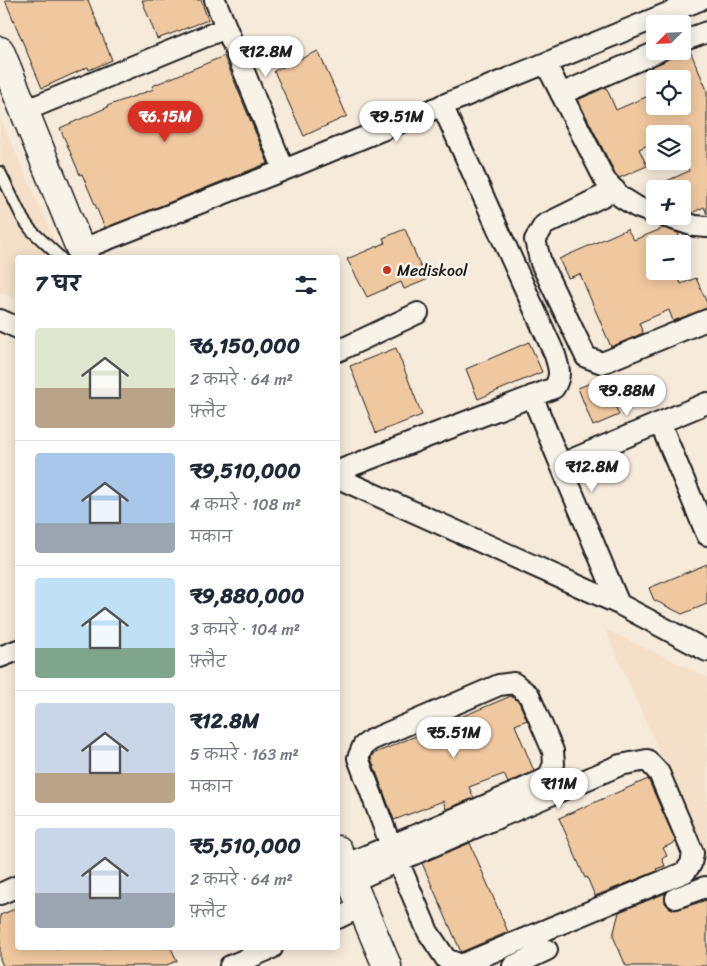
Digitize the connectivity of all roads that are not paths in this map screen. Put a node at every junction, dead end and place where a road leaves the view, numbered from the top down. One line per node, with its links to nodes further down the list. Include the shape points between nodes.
1 (215, 0): 3 (street)
2 (700, 0): 8 (street)
3 (226, 28): 11 (street); 12 (street)
4 (707, 32): 5 (street)
5 (691, 38)
6 (0, 51): 11 (street)
7 (646, 57): 9 (street)
8 (546, 64): 9 (street); 10 (street)
9 (560, 94): 14 (street, via 605,180)
10 (442, 105): 12 (street); 24 (street, via 555,355 559,380 554,388)
11 (24, 111): 18 (street)
12 (284, 170): 18 (street)
13 (0, 172): 18 (lane, via 31,230)
14 (615, 190): 15 (street, via 621,197); 21 (street, via 544,224 535,240 541,263 586,357 602,363)
15 (646, 210)
16 (691, 225): 17 (street)
17 (707, 227)
18 (75, 255)
19 (418, 312): 23 (street)
20 (0, 320): 22 (street)
21 (707, 320)
22 (15, 327)
23 (340, 351)
24 (532, 396): 27 (street); 28 (street)
25 (707, 402): 26 (street)
26 (660, 422): 27 (street); 30 (street)
27 (561, 464): 31 (street)
28 (340, 470)
29 (340, 479): 31 (street)
30 (707, 535)
31 (618, 604): 33 (street)
32 (15, 651): 34 (street)
33 (707, 651)
34 (0, 657)
35 (395, 854): 35 (street, via 358,758 363,746 499,685 514,683 529,695 553,751 554,764 548,778); 35 (street, via 428,932 446,959 461,965 684,872 691,864 693,853 659,772 647,760 620,765); 36 (street)
36 (344, 866): 41 (street)
37 (15, 887): 39 (street)
38 (707, 888): 40 (street)
39 (0, 894)
40 (676, 898)
41 (350, 913): 45 (street)
42 (267, 950): 44 (street)
43 (547, 950): 46 (street)
44 (230, 966)
45 (387, 966)
46 (513, 966)

